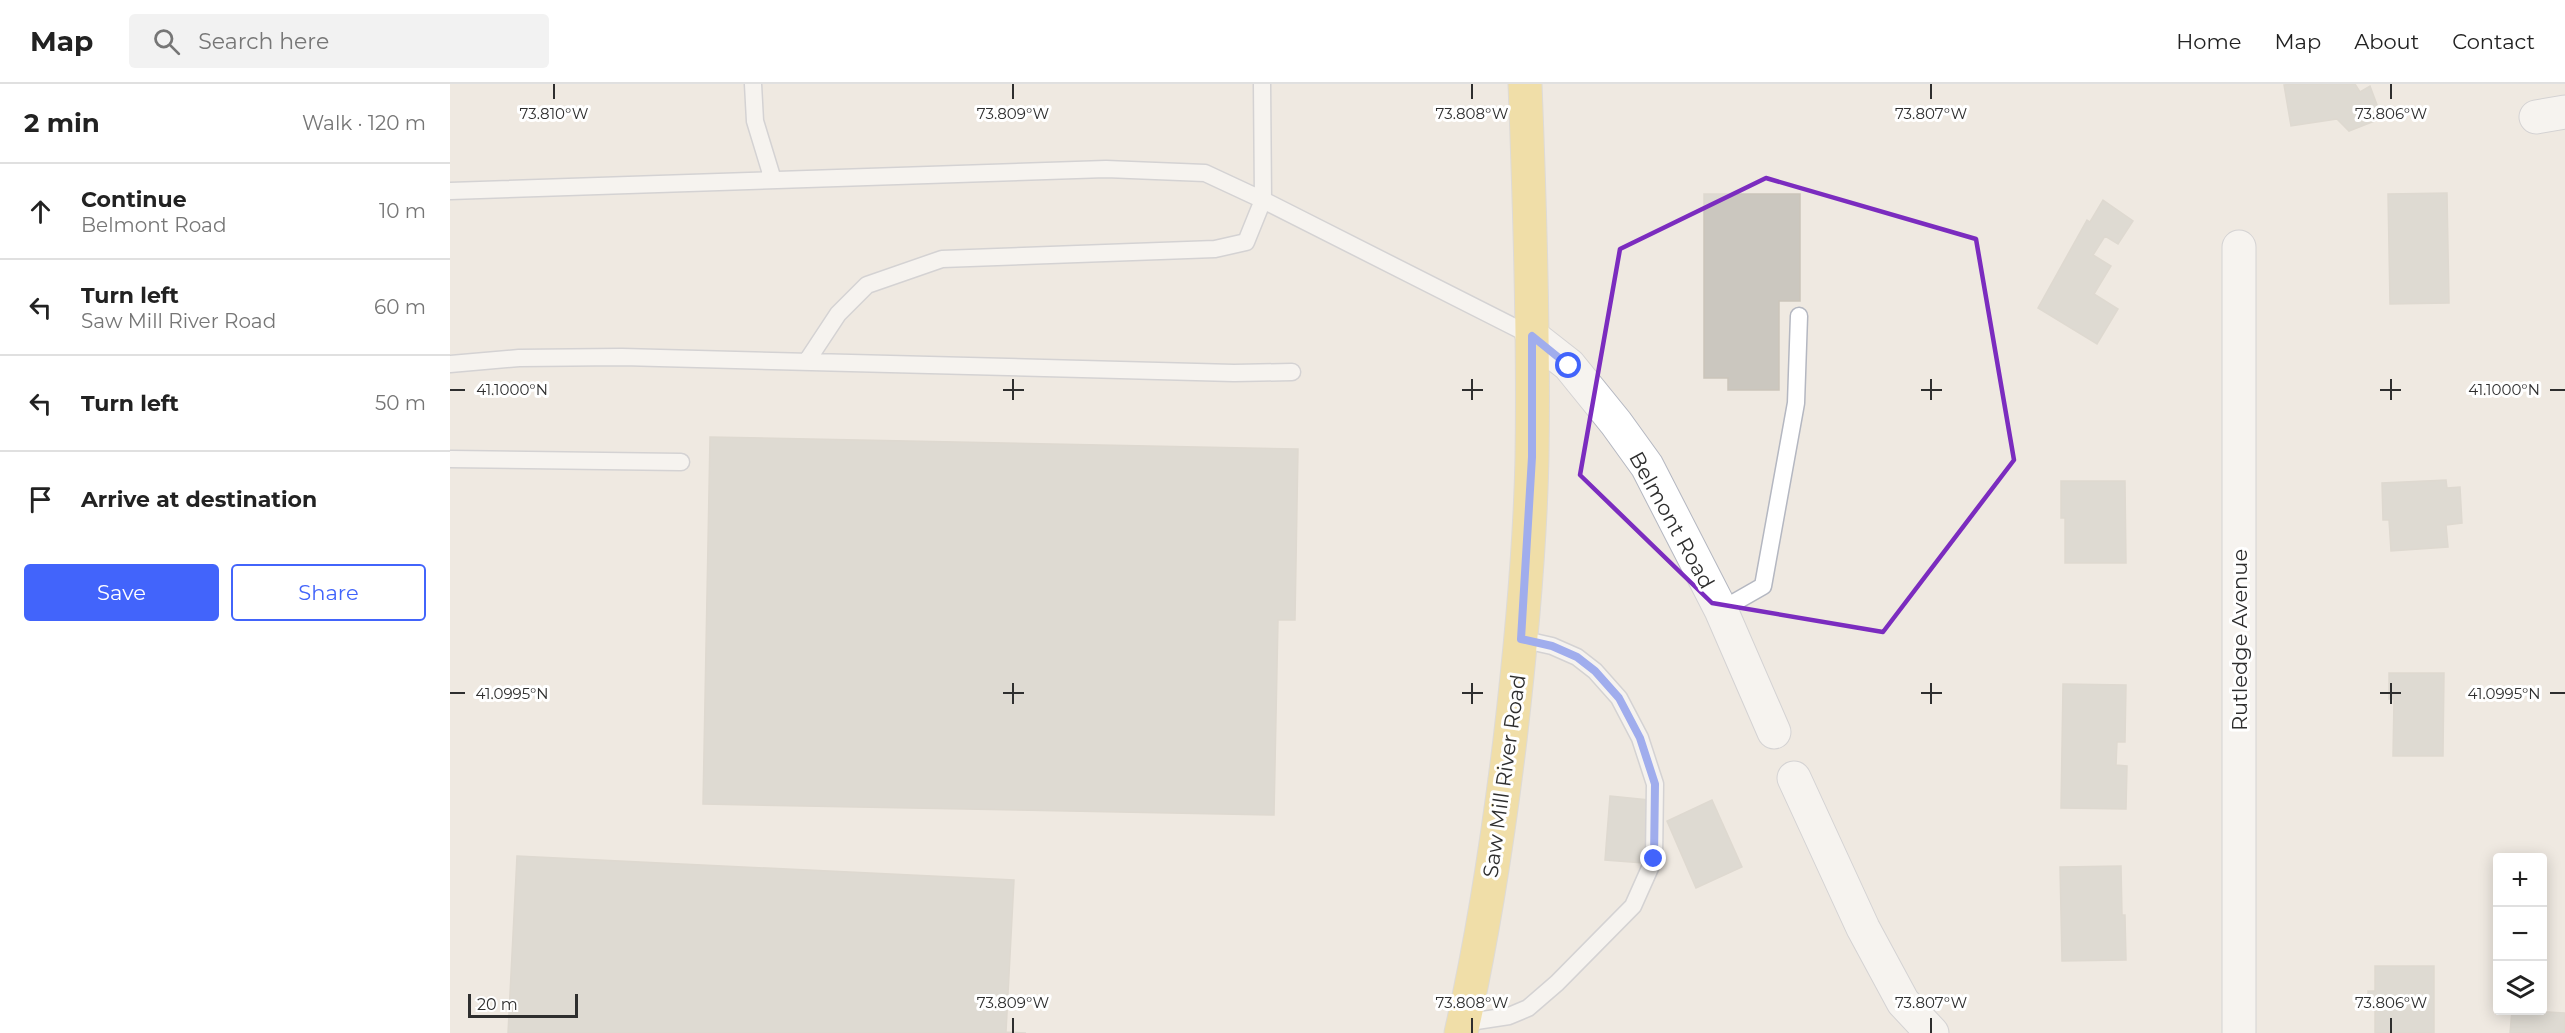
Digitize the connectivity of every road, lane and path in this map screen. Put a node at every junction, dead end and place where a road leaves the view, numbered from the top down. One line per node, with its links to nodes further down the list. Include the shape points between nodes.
1 (753, 84): 4 (lane, via 755,121)
2 (1525, 84): 9 (main road, Saw Mill River Road)
3 (1258, 87): 6 (lane)
4 (773, 180): 5 (lane); 6 (lane, via 1106,169 1183,172 1205,173)
5 (450, 191)
6 (1263, 200): 9 (lane); 10 (lane, via 1246,242 1225,247 942,259 867,285 838,314)
7 (2239, 247): 21 (street, Rutledge Avenue)
8 (1799, 316): 15 (lane, via 1796,402 1763,586)
9 (1532, 336): 15 (street, Belmont Road, via 1569,366 1647,466); 16 (main road, Saw Mill River Road, via 1532,467)
10 (807, 361): 11 (lane, via 622,357 519,358); 12 (lane)
11 (450, 364)
12 (1292, 372)
13 (450, 459): 14 (lane)
14 (681, 462)
15 (1721, 609): 17 (street, Belmont Road)
16 (1521, 639): 19 (main road, Saw Mill River Road, via 1500,817); 19 (lane, via 1577,657 1619,698 1640,738 1655,784 1654,859 1633,906 1557,983 1528,1008)
17 (1773, 732)
18 (1794, 778): 20 (street, via 1863,928 1903,1002)
19 (1462, 1028)
20 (1932, 1033)
21 (2239, 1033)

